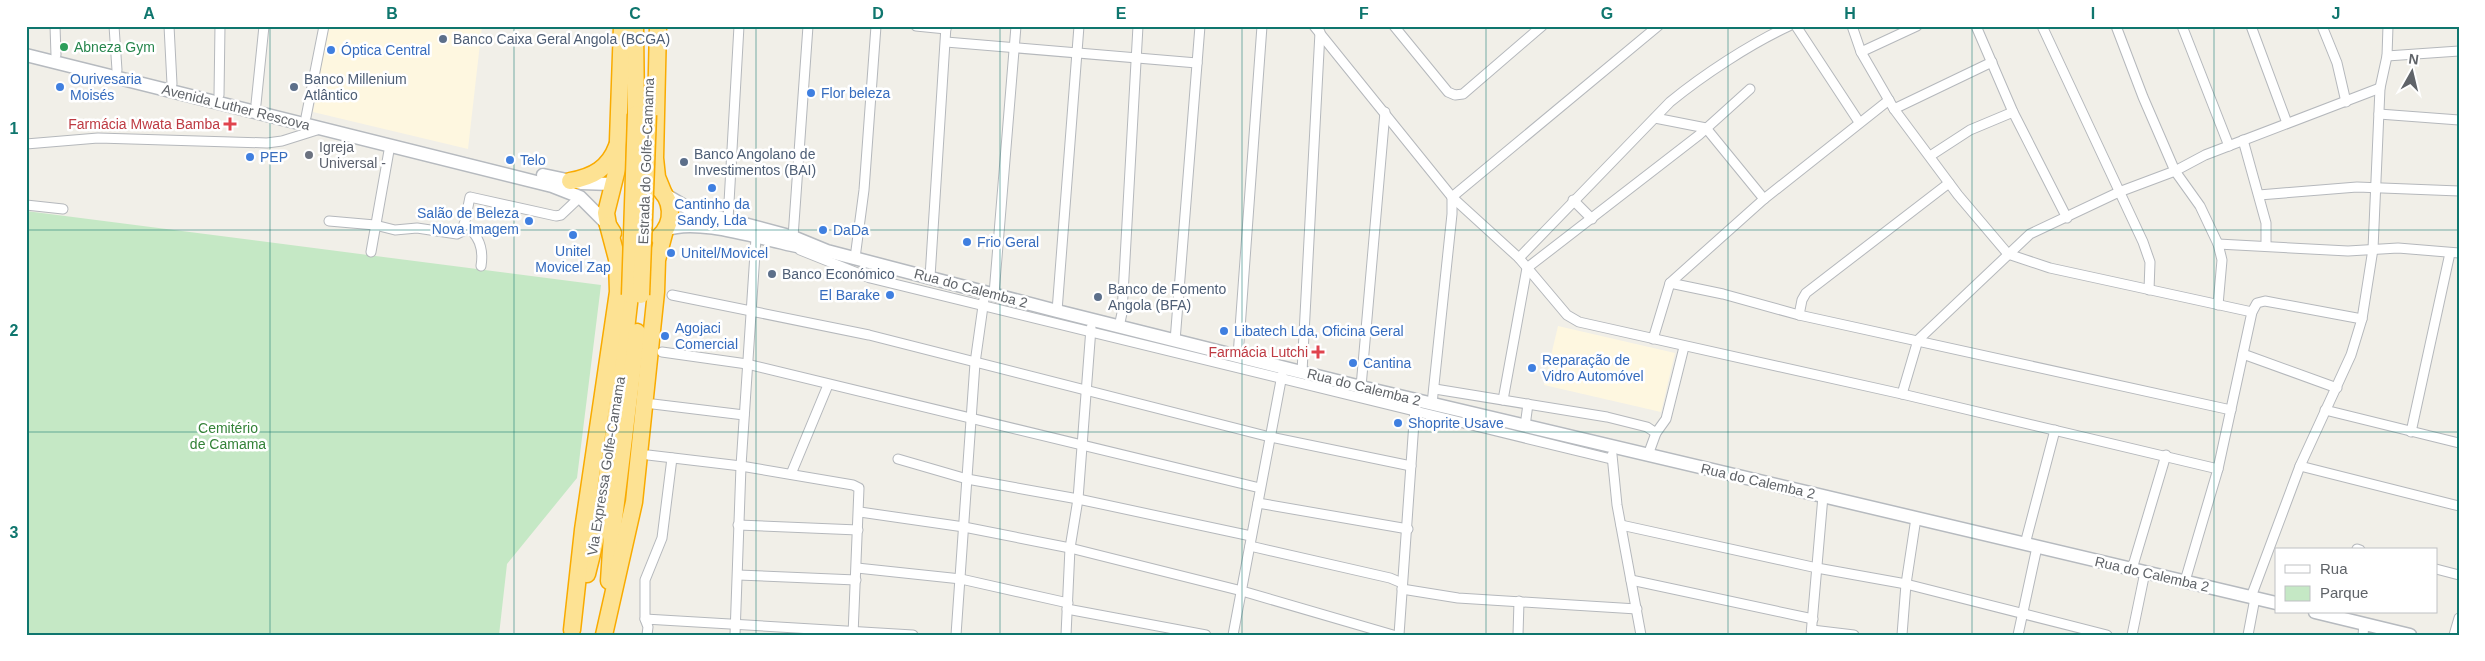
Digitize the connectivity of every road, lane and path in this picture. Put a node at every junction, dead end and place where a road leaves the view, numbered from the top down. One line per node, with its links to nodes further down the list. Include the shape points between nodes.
1 (55, 26): 45 (street)
2 (114, 26): 50 (street)
3 (169, 26): 51 (street)
4 (220, 26): 54 (street)
5 (264, 26): 57 (street)
6 (324, 26): 63 (street)
7 (622, 26): 71 (highway)
8 (635, 26): 61 (highway, Estrada do Golfe-Camama)
9 (649, 26): 61 (highway, Estrada do Golfe-Camama)
10 (658, 26): 83 (highway, via 655,158 657,177)
11 (739, 26): 93 (street)
12 (808, 26): 100 (street)
13 (876, 26): 107 (street, via 864,190)
14 (916, 26): 34 (street)
15 (1016, 26): 40 (street)
16 (1079, 26): 42 (street)
17 (1138, 26): 47 (street)
18 (1200, 26): 49 (street)
19 (1262, 26): 131 (street)
20 (1394, 26): 21 (street, via 1448,92 1455,95 1463,94)
21 (1542, 26)
22 (1658, 26): 86 (street)
23 (1789, 26): 37 (street)
24 (1796, 26): 66 (street)
25 (1852, 26): 43 (street)
26 (1917, 26): 35 (street)
27 (1976, 26): 48 (street)
28 (2042, 26): 82 (street)
29 (2116, 26): 76 (street)
30 (2182, 26): 74 (street)
31 (2251, 26): 67 (street)
32 (2322, 26): 56 (street, via 2337,63)
33 (2388, 26): 46 (street)
34 (946, 28): 38 (street)
35 (1906, 28): 43 (street)
36 (1317, 29): 59 (street); 134 (street)
37 (1768, 31): 64 (street, via 1690,86)
38 (946, 42): 40 (street); 111 (street)
39 (26, 47): 45 (main road, Avenida Luther Rescova)
40 (1016, 47): 42 (street); 116 (street)
41 (2459, 51): 46 (street)
42 (1078, 52): 47 (street); 118 (street)
43 (1861, 52): 55 (street)
44 (26, 55): 68 (main road, Avenida Luther Rescova)
45 (56, 55): 50 (main road, Avenida Luther Rescova)
46 (2387, 56): 52 (street)
47 (1138, 57): 49 (street); 124 (street)
48 (1992, 62): 58 (street); 60 (street)
49 (1197, 63): 127 (street)
50 (117, 70): 51 (main road, Avenida Luther Rescova)
51 (172, 84): 54 (main road, Avenida Luther Rescova)
52 (2380, 88): 56 (street); 62 (street)
53 (1750, 90): 69 (street)
54 (219, 95): 57 (main road, Avenida Luther Rescova)
55 (1889, 100): 58 (street); 66 (street)
56 (2346, 102): 67 (street)
57 (256, 104): 63 (main road, Avenida Luther Rescova)
58 (1894, 108): 75 (street)
59 (1385, 112): 86 (street); 137 (street)
60 (2013, 112): 75 (street, via 1970,130); 91 (street)
61 (642, 114): 114 (highway, Estrada do Golfe-Camama, bridge)
62 (2379, 114): 65 (street); 80 (street)
63 (306, 117): 77 (main road, Avenida Luther Rescova)
64 (1655, 118): 69 (street); 88 (street)
65 (2459, 120)
66 (1859, 122): 87 (street)
67 (2287, 123): 70 (street)
68 (323, 128): 72 (street, via 268,143 98,138); 73 (main road, Avenida Luther Rescova)
69 (1706, 128): 87 (street); 92 (street)
70 (2243, 140): 74 (street); 84 (street)
71 (619, 142): 77 (highway, via 610,162 602,170 584,179); 79 (highway, via 618,169)
72 (26, 144)
73 (390, 145): 85 (main road, Avenida Luther Rescova, via 552,186); 96 (street)
74 (2229, 146): 76 (street)
75 (1930, 156): 78 (street)
76 (2175, 171): 82 (street); 101 (street, via 2200,206)
77 (570, 181): 79 (main road, Avenida Luther Rescova)
78 (1949, 183): 106 (street); 121 (street, via 1806,293)
79 (612, 184): 83 (highway, via 639,181 656,186); 97 (highway, via 606,208)
80 (2375, 188): 81 (street); 84 (street, via 2337,187); 103 (street)
81 (2459, 191)
82 (2118, 192): 91 (street); 113 (street, via 2150,262)
83 (664, 194): 93 (main road, via 691,210); 98 (highway, via 670,211)
84 (2259, 195): 102 (street, via 2266,223)
85 (580, 197): 95 (street, via 561,216 556,216 473,196 469,199); 97 (main road, Avenida Luther Rescova)
86 (1452, 197): 108 (street); 139 (street)
87 (1764, 199): 112 (street)
88 (1573, 200): 92 (street); 108 (street)
89 (26, 205): 90 (street)
90 (62, 209)
91 (2067, 218): 106 (street, via 2030,234)
92 (1592, 219): 110 (street)
93 (728, 220): 100 (main road)
94 (329, 221): 96 (street)
95 (464, 224): 96 (street, via 463,231 457,234 417,228 395,230); 109 (street, via 473,230 480,242)
96 (375, 225): 104 (street)
97 (608, 225): 98 (highway, via 616,236 636,244 658,238); 210 (highway, via 617,259 618,292)
98 (665, 230): 99 (main road, via 681,226 710,227); 214 (highway, via 658,260 634,502)
99 (756, 238): 100 (main road); 119 (street)
100 (792, 241): 107 (main road, Rua do Calemba 2); 116 (street, via 870,278)
101 (2218, 244): 102 (street); 117 (street, via 2222,260)
102 (2266, 246): 103 (street)
103 (2373, 249): 105 (street); 122 (street)
104 (371, 252)
105 (2454, 253): 153 (street)
106 (2008, 254): 113 (street, via 2050,268); 126 (street)
107 (855, 258): 111 (main road, Rua do Calemba 2)
108 (1519, 258): 110 (street)
109 (481, 266)
110 (1527, 268): 125 (street, via 1567,315 1579,322); 142 (street)
111 (930, 277): 116 (main road, Rua do Calemba 2)
112 (1670, 283): 121 (street); 125 (street)
113 (2149, 290): 117 (street)
114 (636, 295): 210 (highway, Via Expressa Golfe-Camama, via 597,533); 214 (highway, Via Expressa Golfe-Camama)
115 (672, 295): 119 (street)
116 (988, 296): 118 (main road, Rua do Calemba 2); 123 (street); 132 (street)
117 (2218, 305): 120 (street)
118 (1057, 311): 123 (main road, Rua do Calemba 2)
119 (750, 312): 132 (street, via 869,335); 133 (street)
120 (2252, 312): 122 (street, via 2257,303 2265,301); 130 (street)
121 (1799, 314): 126 (street)
122 (2362, 319): 138 (street)
123 (1091, 326): 124 (main road, Rua do Calemba 2); 135 (street); 140 (street)
124 (1119, 327): 127 (main road, Rua do Calemba 2)
125 (1653, 339): 128 (street)
126 (1918, 340): 141 (street); 147 (street)
127 (1175, 341): 131 (main road, Rua do Calemba 2)
128 (1684, 347): 141 (street); 154 (street, via 1666,419)
129 (662, 352): 133 (street)
130 (2243, 354): 138 (street); 147 (street)
131 (1238, 356): 135 (main road, Rua do Calemba 2)
132 (975, 362): 140 (street); 150 (street)
133 (747, 364): 136 (street); 149 (street)
134 (1302, 372): 135 (main road, Rua do Calemba 2); 137 (main road, Rua do Calemba 2)
135 (1282, 374): 146 (street); 155 (street)
136 (828, 385): 150 (street); 168 (street)
137 (1361, 387): 146 (main road, Rua do Calemba 2)
138 (2337, 388): 148 (street)
139 (1435, 389): 142 (street); 144 (street)
140 (1086, 391): 155 (street); 157 (street)
141 (1902, 394): 152 (street)
142 (1503, 400): 145 (street)
143 (653, 404): 149 (street)
144 (1432, 404): 146 (main road, Rua do Calemba 2); 151 (main road, Rua do Calemba 2)
145 (1528, 404): 151 (street); 154 (street, via 1607,417 1647,427)
146 (1416, 406): 158 (street); 165 (street)
147 (2231, 410): 167 (street)
148 (2325, 410): 153 (street); 166 (street)
149 (744, 415): 164 (street)
150 (972, 418): 157 (street); 169 (street)
151 (1524, 426): 158 (main road, Rua do Calemba 2)
152 (2055, 430): 161 (street); 183 (street)
153 (2411, 432): 156 (street)
154 (1656, 433): 160 (street)
155 (1270, 436): 165 (street); 170 (street)
156 (2459, 443)
157 (1082, 444): 170 (street); 172 (street)
158 (1613, 453): 160 (main road, Rua do Calemba 2); 178 (street)
159 (648, 455): 162 (street)
160 (1648, 455): 171 (main road, Rua do Calemba 2)
161 (2166, 455): 167 (street); 187 (street)
162 (672, 458): 164 (street); 206 (street, via 662,538 644,588)
163 (898, 459): 169 (street)
164 (741, 466): 168 (street); 177 (street)
165 (1411, 466): 180 (street)
166 (2300, 466): 174 (street); 198 (street)
167 (2218, 469): 194 (street)
168 (791, 474): 175 (street, via 860,488)
169 (967, 479): 172 (street); 179 (street)
170 (1260, 488): 173 (street)
171 (1823, 496): 176 (main road, Rua do Calemba 2); 186 (street)
172 (1078, 499): 182 (street); 184 (street)
173 (1258, 503): 180 (street); 182 (street)
174 (2459, 506)
175 (860, 512): 179 (street); 181 (street)
176 (1916, 518): 183 (main road, Rua do Calemba 2); 195 (street)
177 (738, 525): 181 (street); 190 (street)
178 (1621, 525): 186 (street); 193 (street)
179 (964, 527): 184 (street); 191 (street)
180 (1408, 529): 196 (street)
181 (858, 530): 185 (street)
182 (1251, 541): 196 (street, via 1390,578); 197 (street)
183 (2031, 545): 187 (main road, Rua do Calemba 2); 203 (street)
184 (1070, 548): 197 (street); 201 (street)
185 (857, 568): 191 (street); 192 (street)
186 (1817, 568): 195 (street); 207 (street)
187 (2138, 570): 194 (main road, Rua do Calemba 2); 229 (street)
188 (2438, 570): 189 (street)
189 (2459, 575)
190 (738, 576): 192 (street); 209 (street)
191 (961, 579): 201 (street); 217 (street)
192 (856, 580): 212 (street)
193 (1631, 580): 202 (street); 207 (street)
194 (2185, 581): 198 (main road, Rua do Calemba 2)
195 (1906, 584): 203 (street); 226 (street)
196 (1402, 586): 199 (street, via 1458,598); 222 (street)
197 (1242, 592): 220 (street); 221 (street)
198 (2253, 598): 200 (main road, Rua do Calemba 2); 230 (street)
199 (1519, 602): 202 (street); 213 (street)
200 (2275, 603)
201 (1067, 606): 218 (street); 219 (street)
202 (1637, 609): 224 (street)
203 (2022, 614): 227 (street); 228 (street)
204 (2321, 614): 208 (main road)
205 (2459, 618): 232 (street)
206 (645, 619): 209 (street); 215 (street)
207 (1812, 619): 211 (street)
208 (2363, 629): 231 (main road)
209 (735, 630): 212 (street)
210 (571, 633)
211 (1812, 633): 225 (street)
212 (853, 634): 216 (street)
213 (1518, 634): 223 (street)
214 (604, 635)
215 (647, 635)
216 (913, 635)
217 (956, 635)
218 (1066, 635)
219 (1206, 635)
220 (1233, 635)
221 (1393, 635)
222 (1399, 635)
223 (1528, 635)
224 (1641, 635)
225 (1854, 635)
226 (1902, 635)
227 (2018, 635)
228 (2107, 635)
229 (2132, 635)
230 (2248, 635)
231 (2410, 635)
232 (2454, 635)

